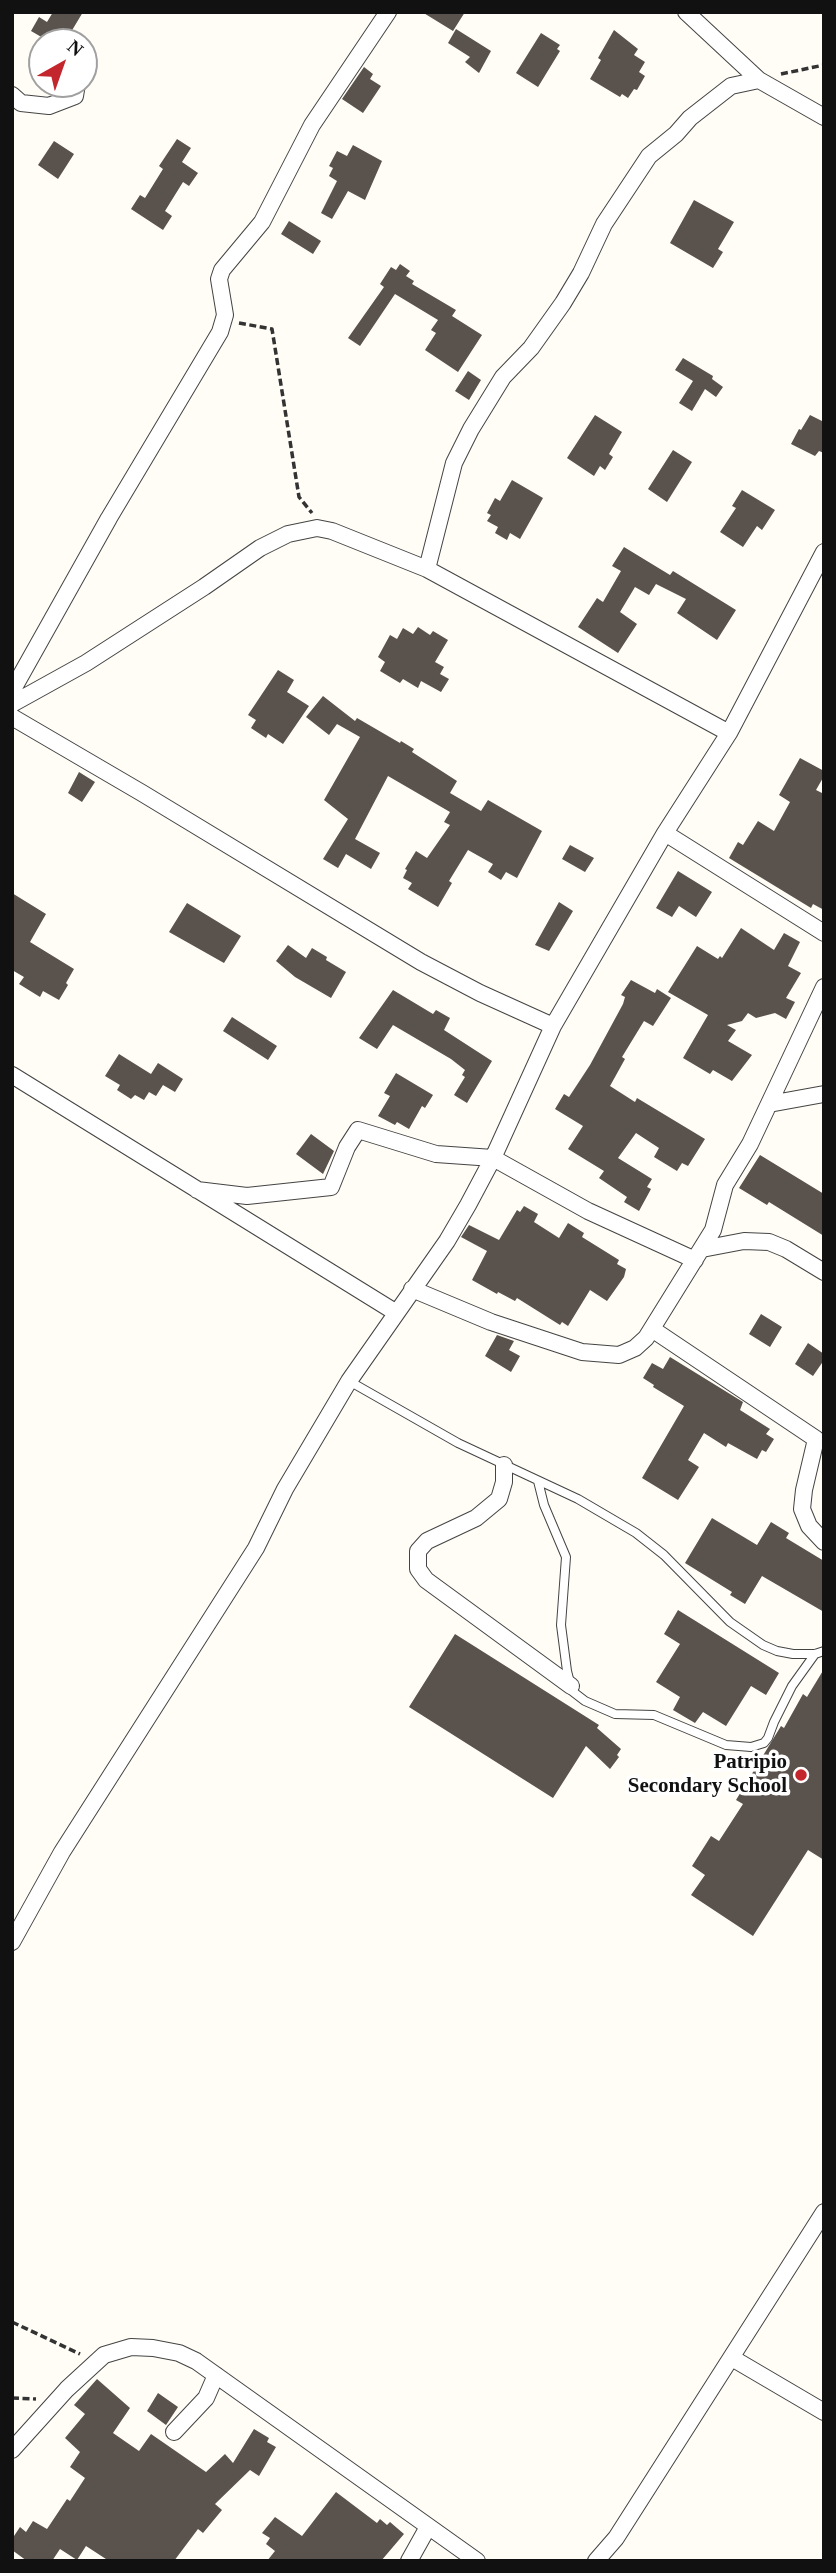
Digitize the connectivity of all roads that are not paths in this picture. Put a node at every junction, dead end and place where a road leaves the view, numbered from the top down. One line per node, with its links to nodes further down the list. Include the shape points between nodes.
1 (388, 12): 9 (street, via 312,125 267,214 222,270 224,320 220,332)
2 (686, 12): 3 (street)
3 (759, 80): 6 (street); 8 (street, via 731,86 649,156 604,225 563,303 503,377 471,429 454,463)
4 (12, 95): 5 (street, via 21,103 49,107)
5 (70, 98)
6 (824, 117)
7 (824, 552): 12 (street)
8 (427, 569): 10 (street, via 324,528 288,534 86,663); 12 (street)
9 (12, 691)
10 (12, 704)
11 (12, 717): 16 (street, via 421,962)
12 (729, 733): 13 (street)
13 (665, 832): 14 (street); 16 (street)
14 (824, 933)
15 (824, 987): 19 (street)
16 (553, 1026): 20 (street)
17 (12, 1075): 21 (street)
18 (824, 1094): 19 (street)
19 (769, 1104): 22 (street, via 725,1185 713,1230)
20 (493, 1158): 21 (street, via 436,1154 358,1130 331,1187 247,1196); 22 (street, via 588,1211); 24 (street, via 447,1241)
21 (197, 1190): 25 (street)
22 (698, 1254): 23 (street, via 744,1241 769,1242); 26 (street)
23 (824, 1272)
24 (412, 1289): 25 (street); 26 (street, via 491,1322 590,1354 627,1353)
25 (396, 1312): 27 (street)
26 (652, 1329): 28 (street, via 792,1421)
27 (349, 1381): 29 (lane); 34 (street, via 241,1572 69,1842)
28 (820, 1434): 31 (street, via 802,1509 809,1526)
29 (503, 1465): 30 (lane); 33 (street, via 499,1499 476,1518 427,1541 418,1550 418,1569 426,1580)
30 (538, 1481): 32 (lane, via 644,1539 730,1622 758,1642 780,1652); 33 (lane, via 566,1557 561,1625)
31 (824, 1542)
32 (819, 1653): 33 (lane, via 792,1686 768,1738 751,1747 726,1745 654,1715 608,1712 579,1697)
33 (571, 1686)
34 (12, 1942)
35 (824, 2211): 36 (street)
36 (732, 2358): 38 (street); 44 (street, via 616,2538)
37 (216, 2375): 39 (street, via 206,2398); 40 (street, via 179,2353 153,2347 119,2349 96,2361); 41 (street)
38 (824, 2412)
39 (174, 2432)
40 (12, 2450)
41 (428, 2527): 42 (street); 43 (street)
42 (409, 2561)
43 (477, 2561)
44 (596, 2561)

